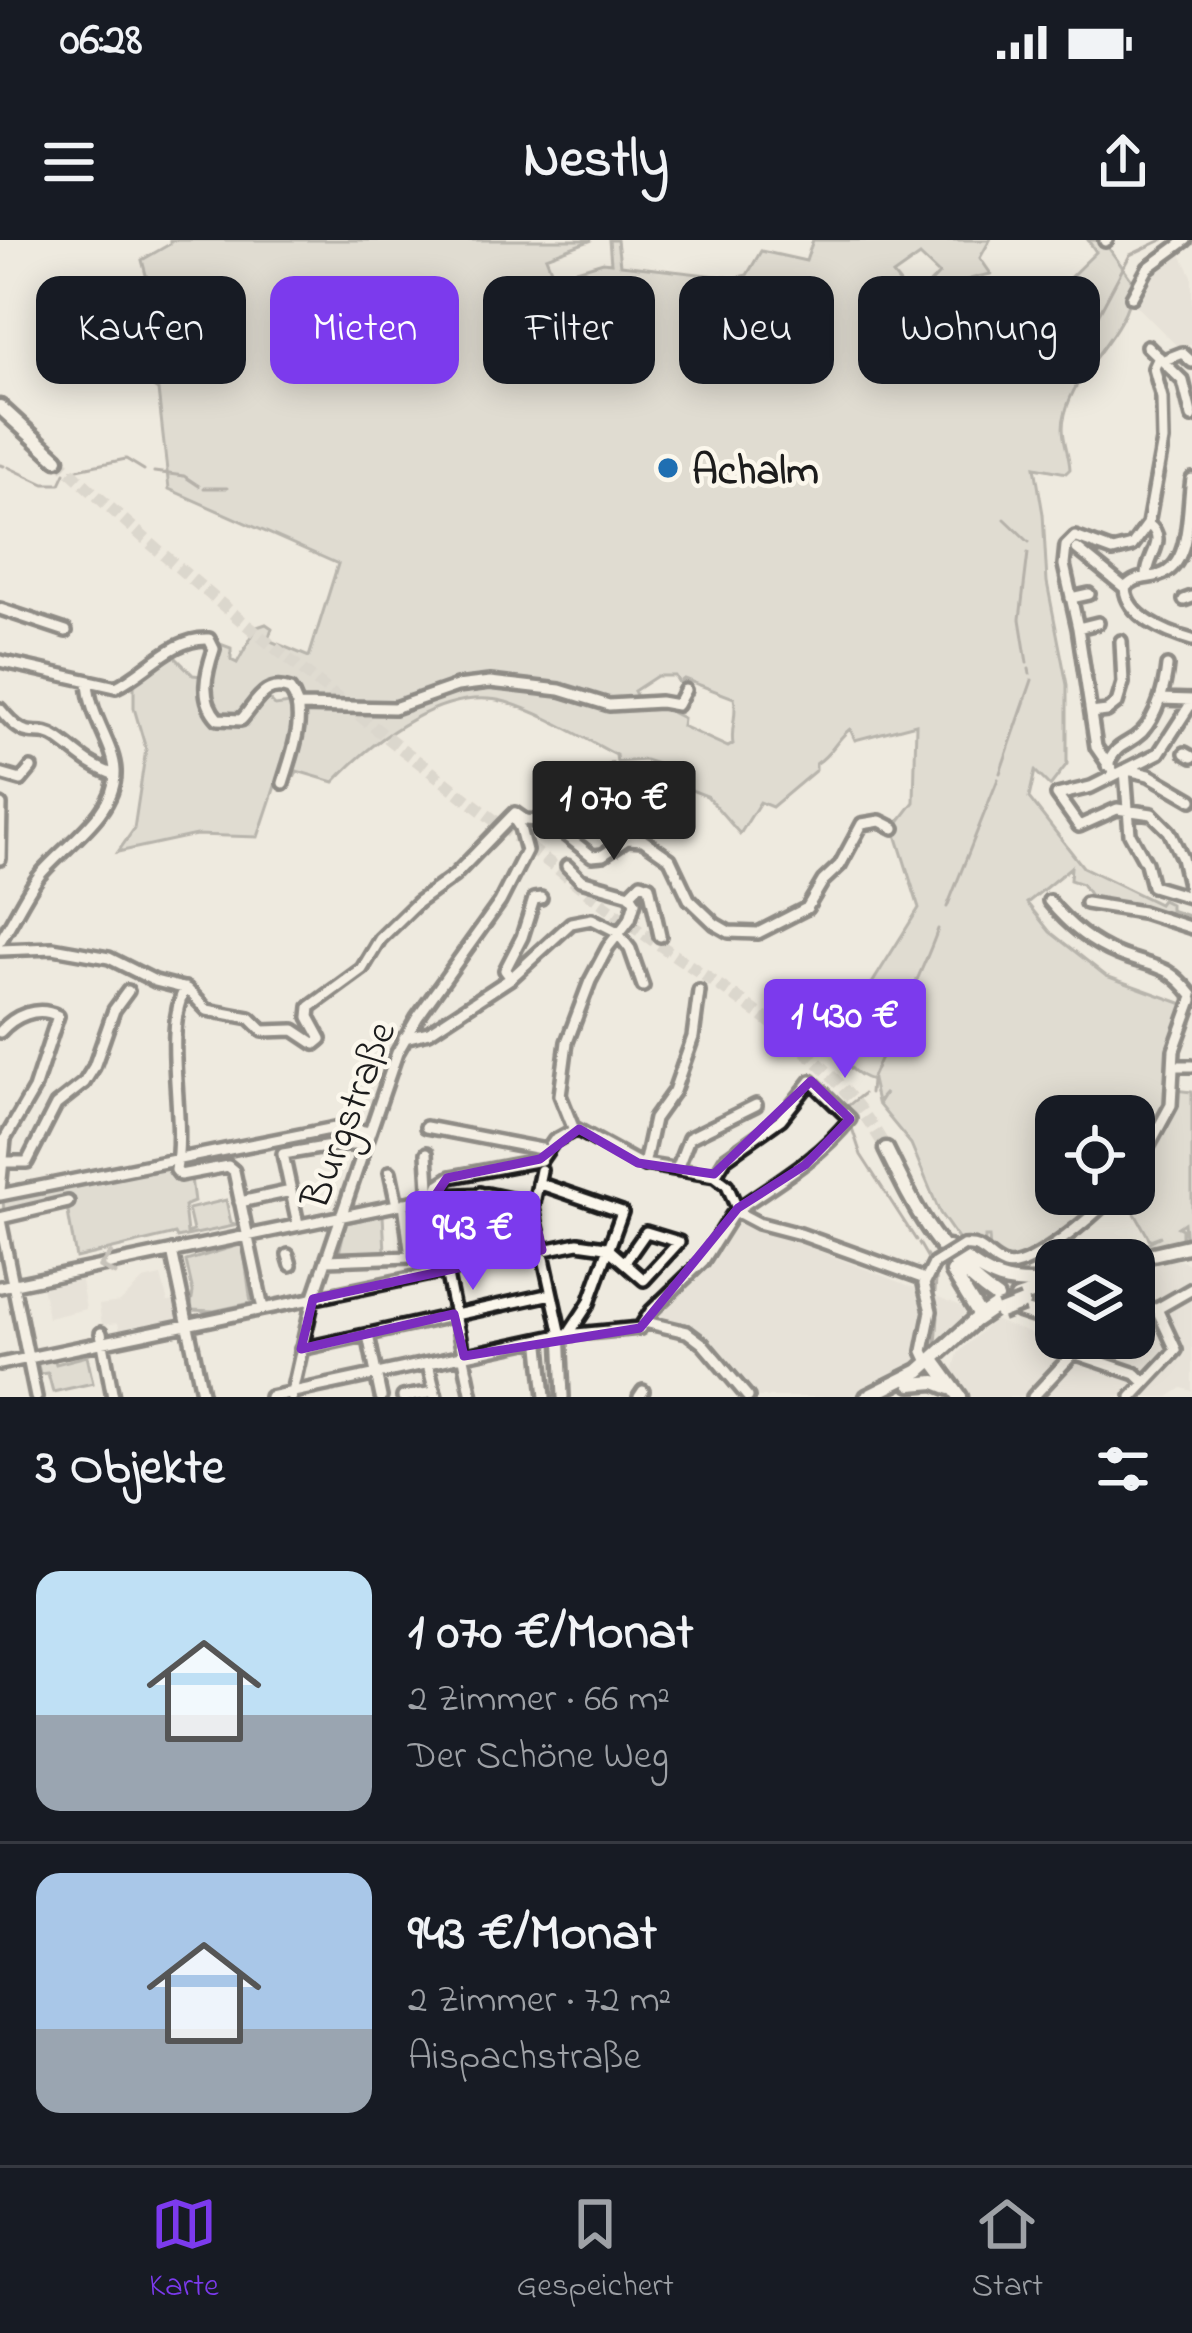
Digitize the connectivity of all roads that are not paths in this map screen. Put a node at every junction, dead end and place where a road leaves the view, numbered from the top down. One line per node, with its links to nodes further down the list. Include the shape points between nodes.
1 (1186, 240): 2 (street, via 1148,268)
2 (1132, 297)
3 (1147, 346): 4 (street)
4 (1162, 359): 5 (street, via 1182,352); 7 (street, via 1183,381); 10 (street, via 1154,368 1163,441)
5 (1192, 362)
6 (0, 407): 8 (main road)
7 (1192, 417)
8 (57, 459)
9 (1192, 479): 11 (street)
10 (1148, 524): 13 (street, via 1160,541); 16 (street, via 1132,546 1113,551 1075,537 1064,565)
11 (1190, 536): 13 (street, via 1179,563)
12 (1077, 549): 14 (street)
13 (1147, 576): 14 (street)
14 (1125, 588): 21 (street, via 1144,617)
15 (1089, 594): 16 (street)
16 (1071, 598): 19 (street)
17 (0, 609): 20 (street)
18 (1098, 623): 19 (street)
19 (1078, 628): 31 (street)
20 (66, 631)
21 (1192, 640)
22 (1120, 641): 31 (street, via 1118,704)
23 (0, 661): 25 (street)
24 (1167, 666): 27 (street)
25 (88, 681): 29 (street, via 119,686 202,638 214,646 206,690 218,719 241,721 274,687 290,690); 35 (street)
26 (685, 690): 29 (street, via 677,705 616,706 490,682 394,707)
27 (1160, 699): 28 (street); 33 (street, via 1144,730 1118,744)
28 (1192, 701): 33 (street, via 1166,748)
29 (300, 706): 36 (street)
30 (0, 710): 35 (street, via 24,734 57,739 85,764)
31 (1091, 713): 33 (street, via 1096,747)
32 (31, 768): 34 (street, via 21,780)
33 (1119, 770): 37 (street, via 1149,775); 39 (street); 39 (street, via 1058,795 1079,826)
34 (0, 774)
35 (116, 775): 52 (street, via 100,811 35,882)
36 (283, 783)
37 (1192, 800)
38 (4, 806): 42 (street)
39 (1126, 809): 46 (street, via 1152,814 1169,831); 46 (street, via 1154,888)
40 (512, 816): 41 (street, via 549,822 592,856 643,840 670,860 688,899 715,924 753,933 805,910 862,824); 55 (street, via 380,939 362,969 310,1007 319,1042 207,1010); 60 (street, Burgstraße, via 523,856)
41 (894, 828)
42 (0, 859)
43 (567, 866): 44 (street, via 579,879)
44 (630, 894): 50 (street, via 635,907); 51 (street, via 638,884 649,886)
45 (541, 898): 53 (street, via 507,961)
46 (1192, 898)
47 (1049, 901): 58 (street, via 1094,942 1166,969)
48 (1086, 903): 49 (street)
49 (1192, 928)
50 (619, 933): 53 (street, via 592,919 571,922); 54 (street); 65 (street, via 565,1048 560,1095)
51 (660, 937)
52 (0, 945): 55 (street, via 85,951)
53 (511, 978): 60 (street, via 429,1032)
54 (643, 986)
55 (185, 988): 72 (street, via 174,1033)
56 (128, 991): 73 (street, via 101,1056 56,1105 27,1162)
57 (699, 992): 74 (street, via 694,1036 676,1088 654,1119)
58 (1192, 997): 61 (street)
59 (0, 1032): 73 (street, via 14,1018 58,1016 34,1090 5,1139)
60 (404, 1038): 66 (street, Burgstraße)
61 (1174, 1066): 62 (street); 67 (street, via 1171,1105)
62 (1192, 1066)
63 (756, 1105): 75 (street, via 687,1139)
64 (426, 1126): 70 (street)
65 (574, 1130): 70 (street); 74 (street)
66 (370, 1132): 68 (street, Burgstraße); 72 (street, via 340,1127)
67 (1155, 1134)
68 (365, 1145): 77 (street, Burgstraße); 82 (street, via 283,1155)
69 (886, 1149): 99 (main road)
70 (546, 1150): 85 (street, via 540,1160 451,1177)
71 (427, 1154): 85 (street)
72 (178, 1160): 83 (street); 87 (street, via 178,1174 231,1168)
73 (4, 1162): 83 (street)
74 (644, 1165): 75 (street)
75 (677, 1169): 80 (street)
76 (542, 1170): 81 (street)
77 (356, 1171): 79 (street); 91 (street, Burgstraße)
78 (390, 1172): 88 (street)
79 (374, 1173)
80 (716, 1176): 90 (street); 90 (street, via 811,1081 850,1119 805,1165)
81 (538, 1183): 89 (street); 100 (street, via 622,1212)
82 (291, 1191): 87 (street); 96 (street)
83 (0, 1192)
84 (480, 1193): 85 (street); 89 (street); 95 (street)
85 (433, 1197): 88 (street); 98 (street)
86 (68, 1202): 94 (street)
87 (240, 1202): 97 (street)
88 (401, 1204): 91 (street); 104 (street)
89 (533, 1204): 93 (street)
90 (738, 1211): 110 (street); 126 (street)
91 (341, 1215): 96 (street); 106 (street, Burgstraße)
92 (1088, 1215): 110 (street, bridge, via 1026,1264 1007,1265 963,1246)
93 (535, 1217): 95 (street); 101 (street)
94 (0, 1219): 111 (street)
95 (484, 1222): 98 (street); 107 (street)
96 (298, 1224): 97 (street)
97 (243, 1236): 103 (street); 121 (street)
98 (439, 1238): 104 (street); 109 (street)
99 (937, 1240): 112 (main road, via 1000,1281); 119 (main road); 120 (main road)
100 (610, 1249): 101 (street, via 583,1242); 108 (street); 129 (street, via 589,1303)
101 (542, 1250): 107 (street); 115 (street)
102 (1186, 1250): 105 (main road)
103 (172, 1251): 111 (street, one-way to 111); 125 (street)
104 (411, 1257): 106 (street)
105 (1155, 1257)
106 (326, 1260): 117 (street, Burgstraße)
107 (493, 1261): 109 (street)
108 (625, 1262): 108 (street, via 645,1279 679,1242 646,1232)
109 (445, 1271): 117 (street); 124 (street)
110 (925, 1279): 137 (street, via 931,1312 924,1347)
111 (14, 1284): 113 (street); 134 (street)
112 (1035, 1284)
113 (0, 1287)
114 (1192, 1289): 122 (street)
115 (547, 1295): 124 (street); 129 (street)
116 (1035, 1296): 118 (main road)
117 (313, 1299): 121 (street); 131 (street, Burgstraße)
118 (1020, 1304): 119 (main road, bridge); 123 (main road)
119 (998, 1306): 120 (main road); 132 (main road)
120 (977, 1308): 137 (main road)
121 (263, 1309): 125 (street)
122 (1157, 1309): 139 (street, via 1176,1351)
123 (1035, 1312)
124 (454, 1314): 127 (street); 133 (street)
125 (188, 1325): 128 (street); 146 (street)
126 (642, 1325): 129 (street); 153 (street, via 687,1332)
127 (368, 1335): 131 (street); 138 (street)
128 (102, 1338): 134 (street); 145 (street)
129 (560, 1338): 133 (street); 152 (street)
130 (540, 1346): 151 (street)
131 (301, 1348): 142 (street, Burgstraße)
132 (952, 1352): 137 (main road); 141 (main road)
133 (464, 1356): 136 (street); 150 (street)
134 (28, 1357): 135 (street); 144 (street)
135 (0, 1364)
136 (428, 1364): 138 (street); 143 (street)
137 (933, 1365): 140 (main road); 141 (main road); 154 (main road)
138 (376, 1375): 142 (street); 148 (street)
139 (1145, 1382): 156 (street, via 1074,1353); 157 (street)
140 (910, 1384): 141 (main road); 155 (main road)
141 (955, 1391)
142 (291, 1395): 147 (street)
143 (435, 1395): 149 (street)
144 (36, 1397)
145 (113, 1397)
146 (202, 1397)
147 (270, 1397)
148 (381, 1397)
149 (407, 1397)
150 (472, 1397)
151 (544, 1397)
152 (563, 1397)
153 (748, 1397)
154 (867, 1397)
155 (883, 1397)
156 (1033, 1397)
157 (1132, 1397)

